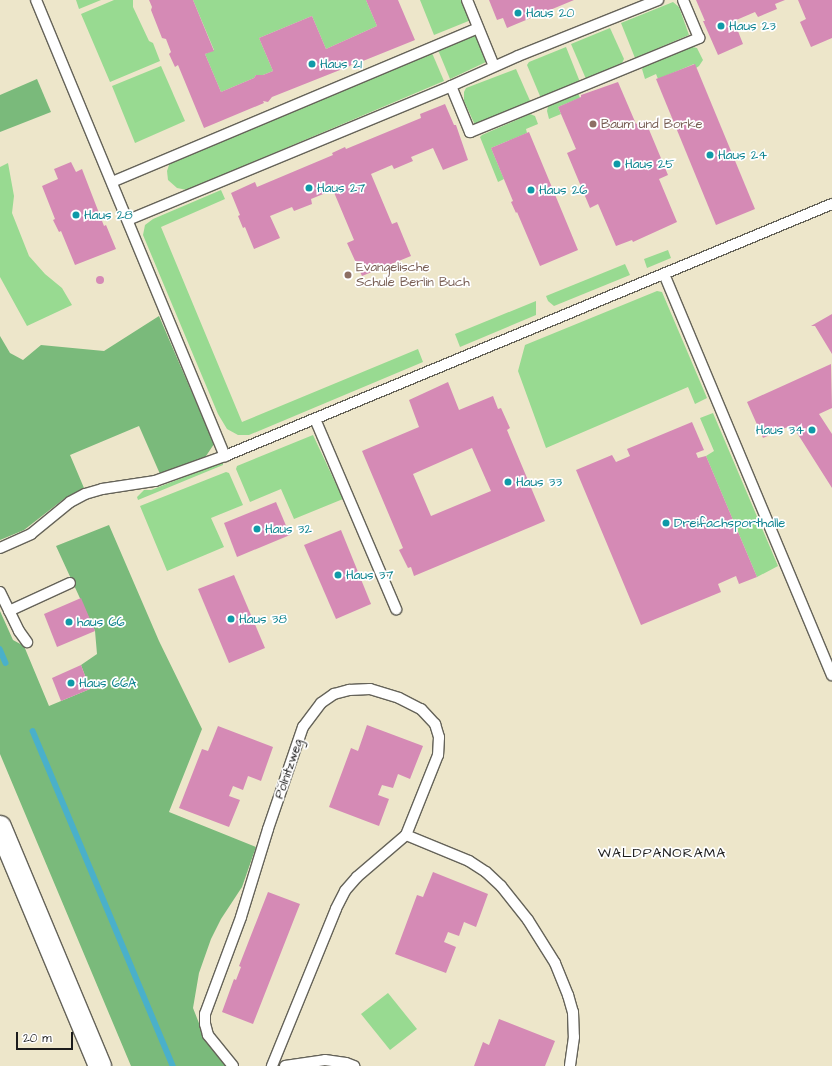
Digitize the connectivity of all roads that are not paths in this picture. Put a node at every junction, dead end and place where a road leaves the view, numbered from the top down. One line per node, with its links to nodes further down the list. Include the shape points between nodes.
1 (36, 0): 9 (lane)
2 (467, 0): 6 (lane)
3 (658, 0): 5 (lane)
4 (684, 0): 8 (lane, via 699,38 470,132)
5 (633, 4): 7 (lane)
6 (478, 28): 7 (lane); 9 (lane)
7 (494, 66): 8 (lane)
8 (451, 86): 11 (lane)
9 (112, 182): 11 (lane)
10 (832, 204): 12 (lane)
11 (128, 220): 14 (lane)
12 (664, 274): 13 (lane); 21 (lane)
13 (315, 419): 14 (lane); 19 (lane)
14 (225, 456): 15 (lane, via 155,481 85,494 70,502 31,534)
15 (0, 548)
16 (70, 583): 18 (lane)
17 (0, 592): 18 (lane)
18 (9, 610): 20 (lane)
19 (396, 610)
20 (27, 642)
21 (832, 675)
22 (0, 827): 24 (street)
23 (406, 835): 25 (lane, Pölnitzweg, via 438,756 439,737 435,724 421,709 399,698 370,689 334,694 321,702 303,727 241,917 205,1014 208,1035); 26 (lane, Pölnitzweg, via 357,877 345,891); 29 (lane, via 463,858 486,872 501,886 528,920 555,963 573,1012)
24 (100, 1066)
25 (233, 1066)
26 (272, 1066)
27 (285, 1066): 28 (lane, via 325,1060)
28 (354, 1066)
29 (570, 1066)

